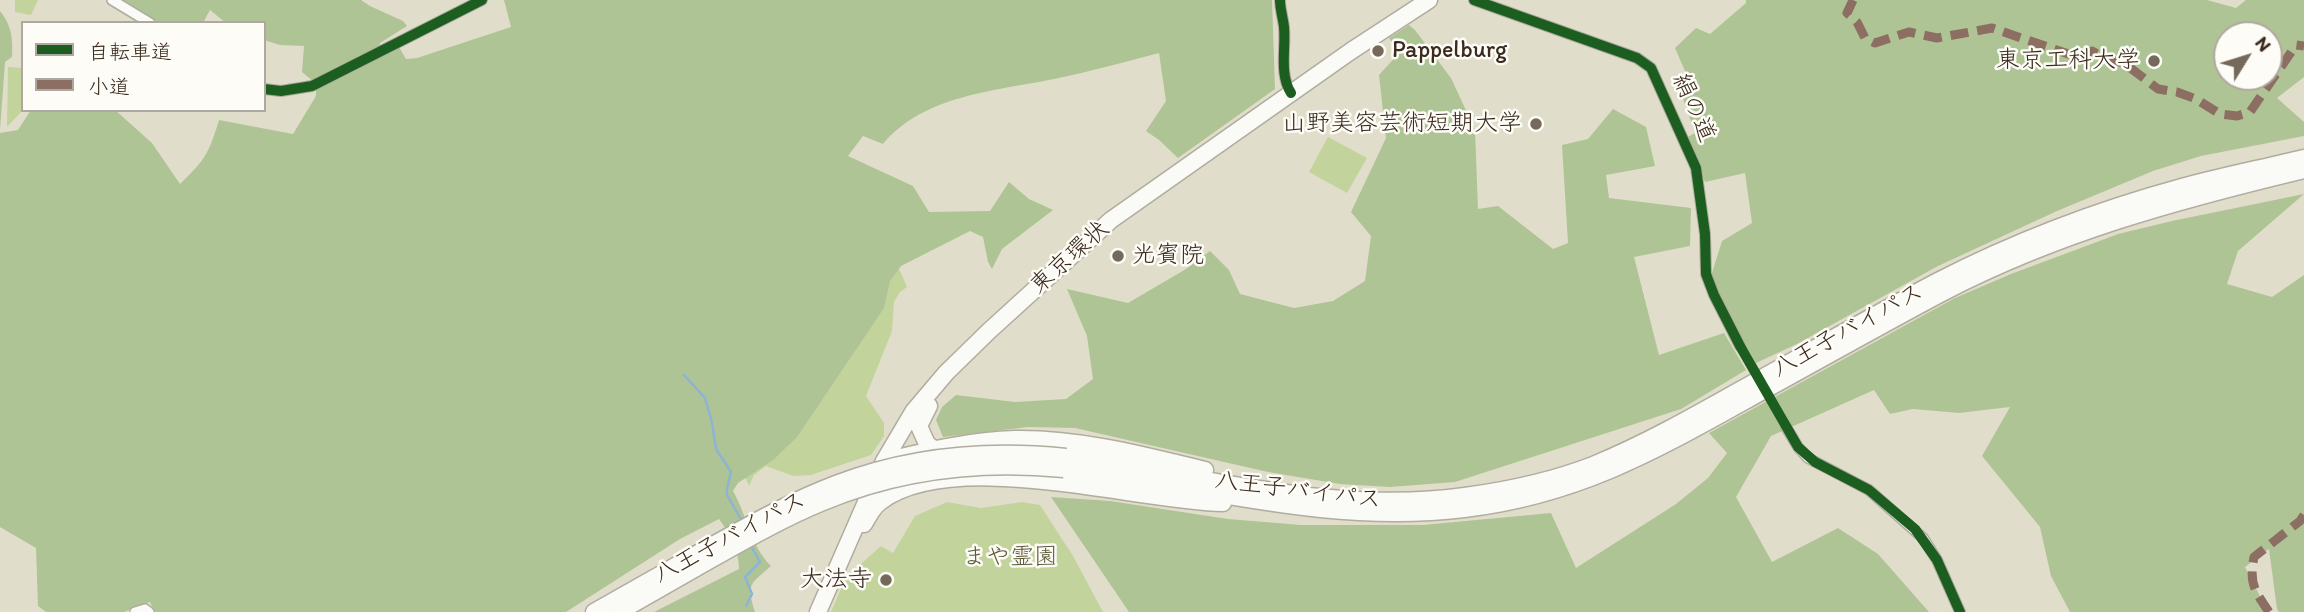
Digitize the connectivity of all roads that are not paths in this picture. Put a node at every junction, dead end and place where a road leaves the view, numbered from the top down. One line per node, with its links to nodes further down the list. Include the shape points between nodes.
1 (112, 0): 6 (street)
2 (482, 0): 7 (street, via 325,81 295,90)
3 (1280, 0): 8 (street, via 1284,72)
4 (1429, 0): 8 (highway, 東京環状)
5 (1474, 0): 15 (street, 絹の道, via 1637,58 1651,68 1696,168 1706,274)
6 (147, 21)
7 (266, 89)
8 (1291, 93): 16 (highway, 東京環状, via 1111,220)
9 (2304, 148): 13 (highway, via 2188,177)
10 (2304, 158): 13 (highway, 八王子バイパス)
11 (2304, 170): 14 (highway, 八王子バイパス, via 2187,199)
12 (2304, 180): 14 (highway)
13 (2109, 210): 22 (highway, 八王子バイパス, via 1969,266 1660,434 1590,466 1525,486 1461,497 1384,502)
14 (2062, 239): 23 (highway, 八王子バイパス, via 1943,292 1665,445 1570,486 1505,503 1422,513)
15 (1740, 346)
16 (946, 373): 18 (highway, via 919,426); 20 (highway, 東京環状, via 913,412)
17 (1786, 427): 31 (street, via 1808,458 1869,490 1923,538)
18 (935, 450): 20 (highway); 22 (highway, via 1015,439 1069,442 1149,456)
19 (1065, 463): 22 (highway, 八王子バイパス); 23 (highway, 八王子バイパス); 25 (highway, 八王子バイパス, bridge, via 958,468 864,487)
20 (880, 468): 21 (highway, via 886,484); 24 (highway, 東京環状)
21 (913, 487): 23 (highway, via 985,478 1077,485 1193,502); 24 (highway, via 874,507)
22 (1298, 495)
23 (1282, 505)
24 (849, 541): 30 (highway, 東京環状)
25 (694, 562): 28 (highway, 八王子バイパス); 29 (highway, 八王子バイパス)
26 (135, 612): 27 (street, via 145,608)
27 (149, 612)
28 (594, 612)
29 (620, 612)
30 (818, 612)
31 (1960, 612)

